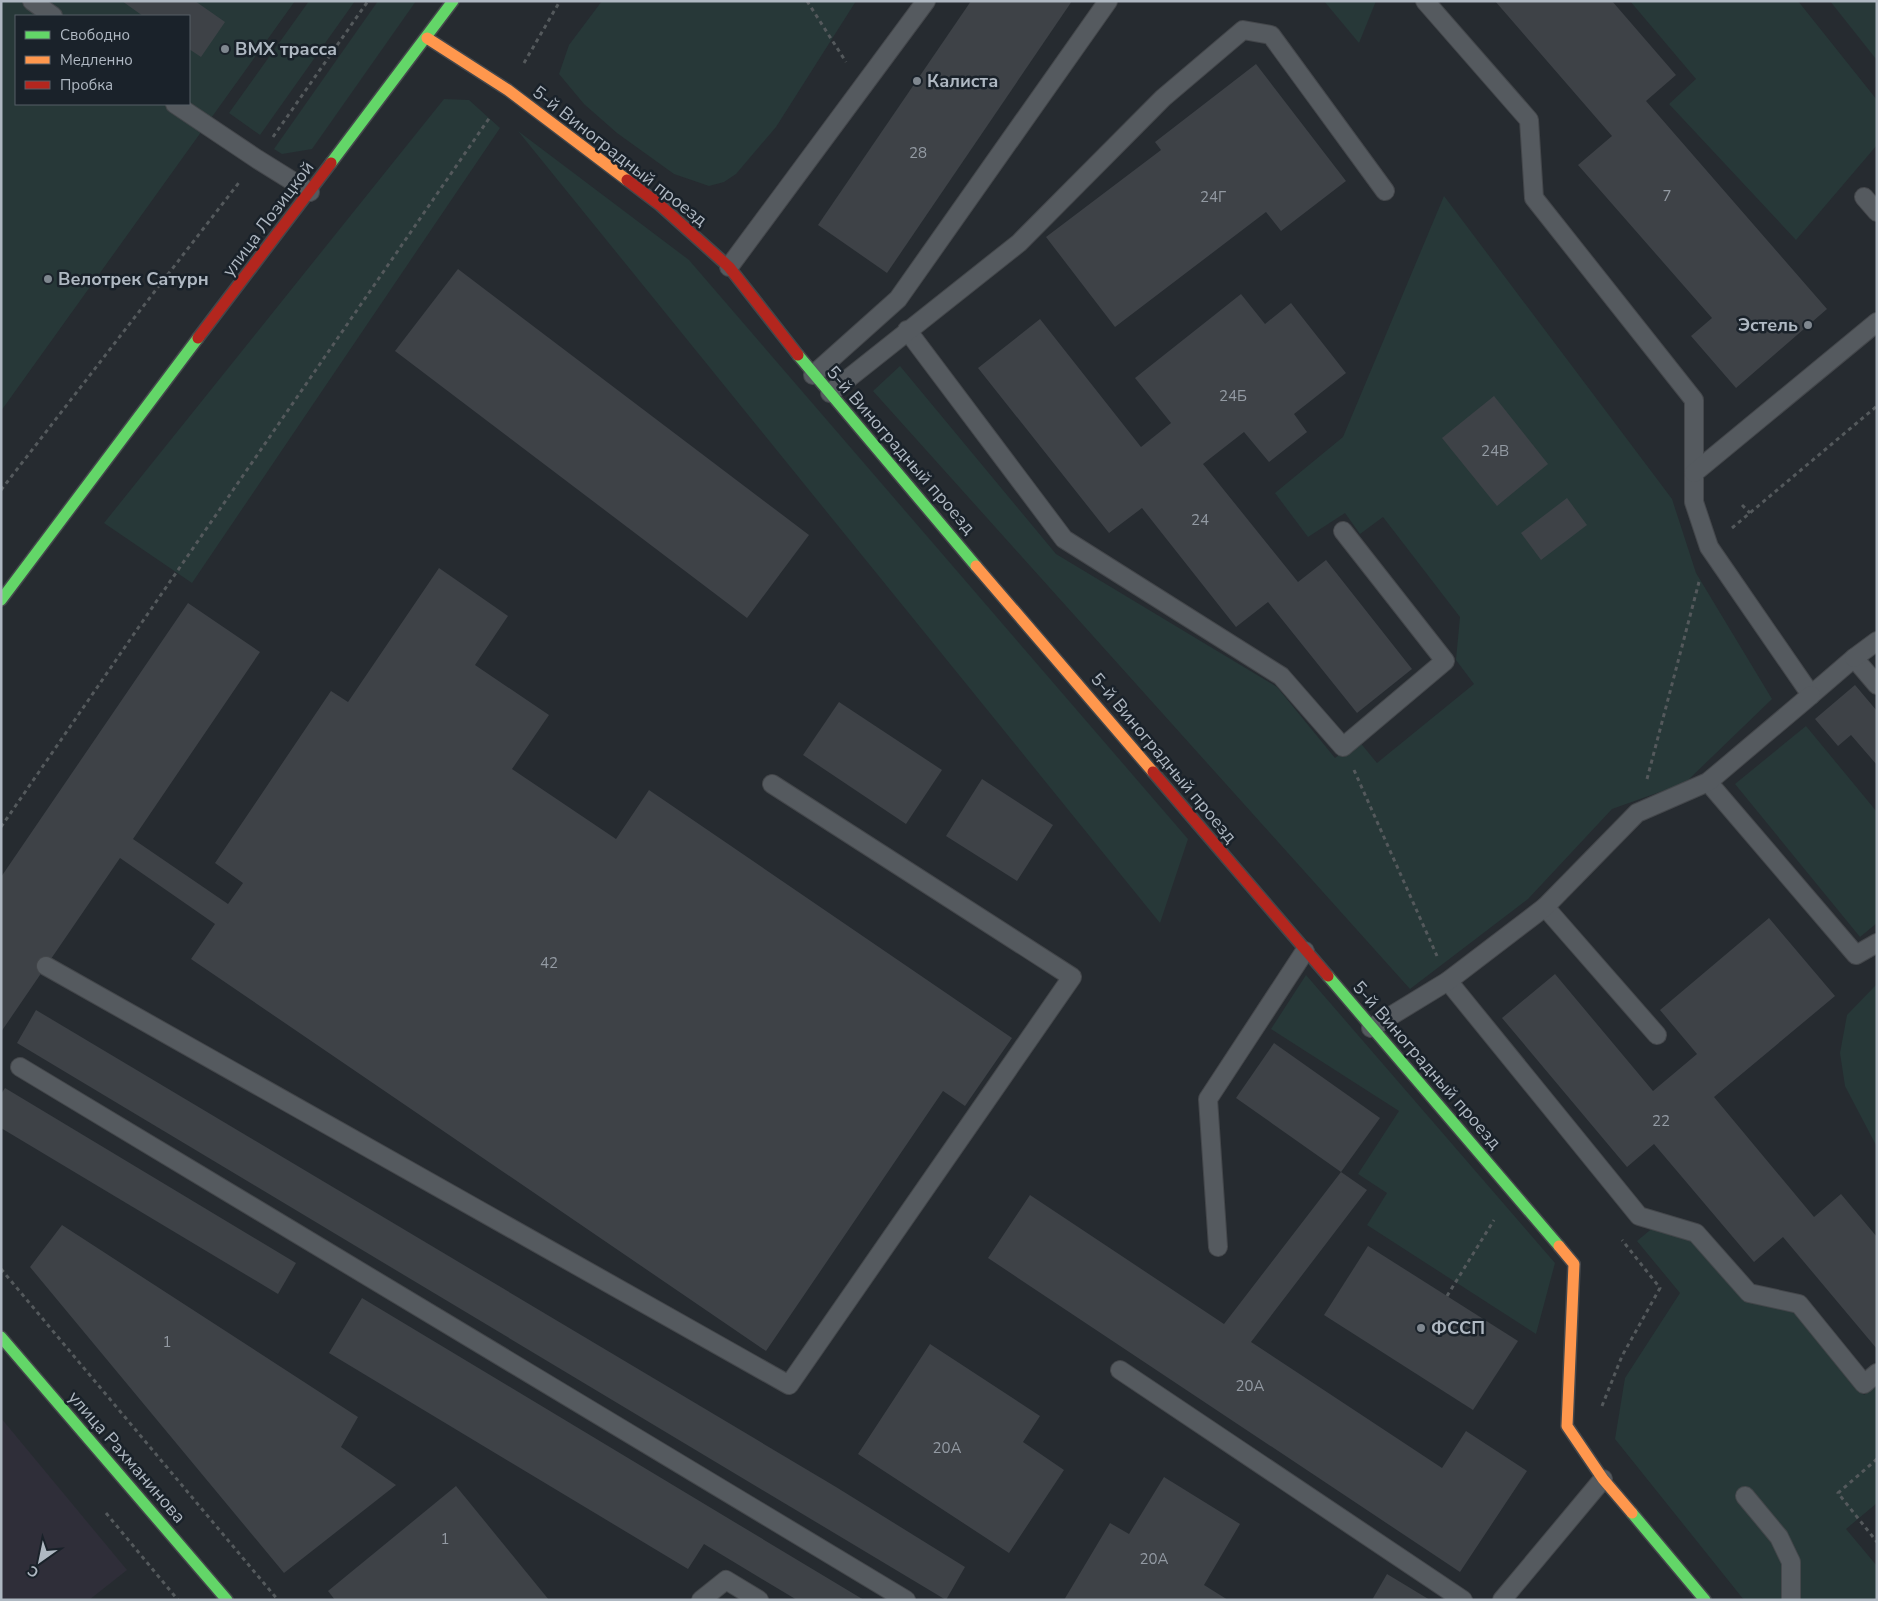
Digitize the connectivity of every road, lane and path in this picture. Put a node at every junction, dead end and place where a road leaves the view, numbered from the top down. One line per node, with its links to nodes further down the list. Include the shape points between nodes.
1 (32, 1): 9 (lane)
2 (368, 1): 14 (path)
3 (453, 1): 10 (street, улица Лозицкой)
4 (560, 1): 12 (path)
5 (807, 1): 11 (path)
6 (926, 1): 11 (lane)
7 (1108, 1): 22 (lane, via 898,299)
8 (1425, 1): 25 (lane, via 1529,120 1534,198 1694,400)
9 (52, 15)
10 (427, 38): 12 (street, 5-й Виноградный проезд); 16 (street, улица Лозицкой)
11 (863, 87): 19 (lane)
12 (508, 90): 19 (street, 5-й Виноградный проезд, via 660,205); 40 (path)
13 (177, 105): 14 (lane)
14 (257, 159): 16 (lane); 26 (path)
15 (1385, 191): 21 (lane, via 1271,35 1243,30 1163,98 1019,243)
16 (310, 192): 31 (street, улица Лозицкой)
17 (1864, 197): 18 (lane)
18 (1877, 212)
19 (729, 267): 22 (street, 5-й Виноградный проезд)
20 (1877, 322): 25 (lane)
21 (907, 330): 23 (lane); 36 (lane, via 1064,539 1281,676)
22 (813, 375): 23 (street, 5-й Виноградный проезд)
23 (830, 393): 43 (street, 5-й Виноградный проезд)
24 (1877, 406): 28 (path)
25 (1694, 473): 30 (lane, via 1694,502)
26 (1, 490)
27 (1742, 505): 28 (path)
28 (1750, 514): 30 (path)
29 (1343, 531): 36 (lane, via 1445,660)
30 (1709, 547): 35 (lane); 39 (path)
31 (1, 600)
32 (1877, 641): 33 (lane)
33 (1854, 658): 34 (lane); 35 (lane)
34 (1877, 685)
35 (1811, 695): 37 (lane)
36 (1343, 747): 45 (path)
37 (1708, 782): 39 (lane); 42 (lane, via 1856,955)
38 (772, 784): 44 (lane, via 1072,977 789,1385)
39 (1637, 813): 41 (lane)
40 (1, 827)
41 (1545, 907): 45 (lane); 47 (lane)
42 (1877, 943)
43 (1305, 951): 46 (street, 5-й Виноградный проезд); 50 (lane, via 1208,1099)
44 (46, 966)
45 (1448, 981): 46 (lane); 55 (lane, via 1639,1216 1696,1233 1749,1293 1799,1304 1864,1384)
46 (1371, 1028): 49 (street, 5-й Виноградный проезд)
47 (1657, 1035)
48 (20, 1068): 64 (lane)
49 (1512, 1191): 52 (path); 57 (street, 5-й Виноградный проезд, via 1574,1264 1568,1426)
50 (1218, 1247)
51 (1, 1269): 61 (path)
52 (1447, 1296)
53 (1, 1337): 60 (street, улица Рахманинова)
54 (1120, 1370): 65 (lane)
55 (1877, 1373)
56 (1877, 1459): 59 (path, via 1838,1493)
57 (1603, 1479): 66 (lane); 67 (street, 5-й Виноградный проезд)
58 (1745, 1496): 68 (lane, via 1779,1537 1791,1562)
59 (1877, 1542)
60 (227, 1600)
61 (278, 1600)
62 (701, 1600): 63 (lane, via 726,1580)
63 (759, 1600)
64 (906, 1600)
65 (1463, 1600)
66 (1502, 1600)
67 (1705, 1600)
68 (1791, 1600)

